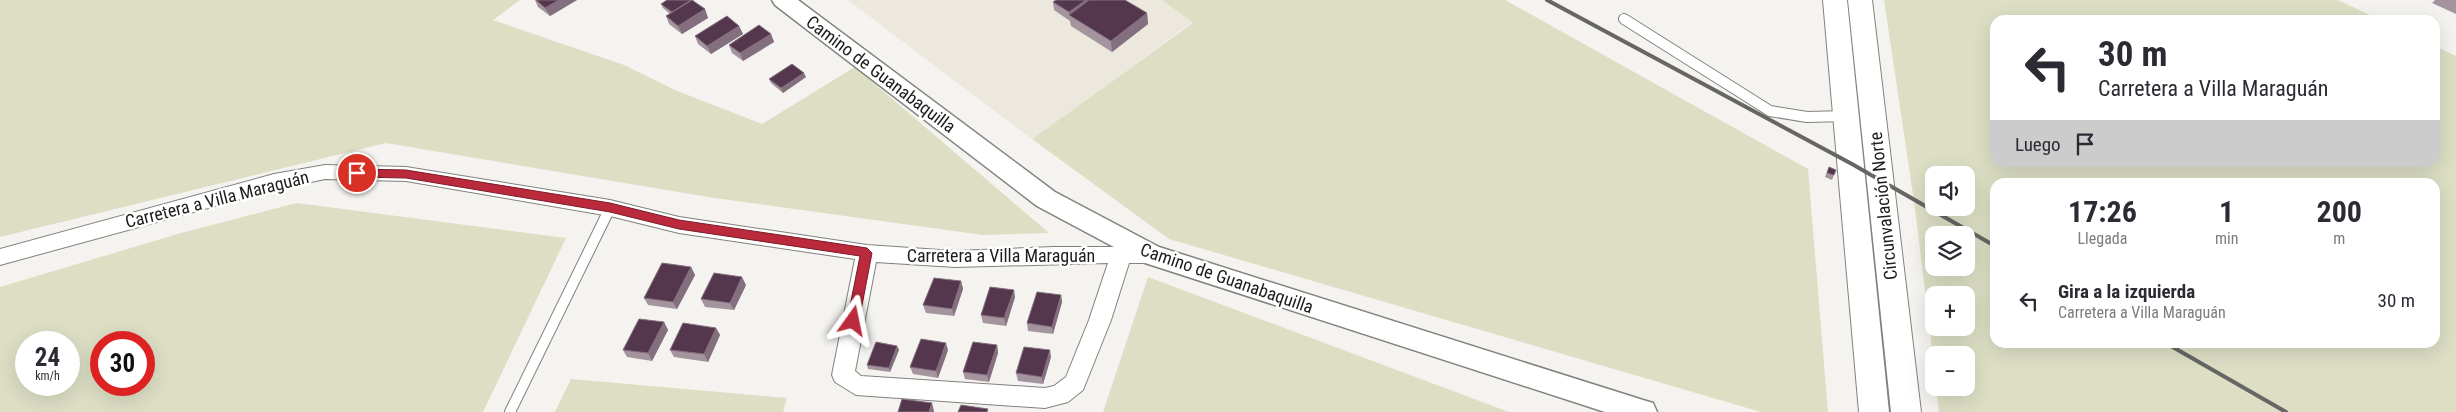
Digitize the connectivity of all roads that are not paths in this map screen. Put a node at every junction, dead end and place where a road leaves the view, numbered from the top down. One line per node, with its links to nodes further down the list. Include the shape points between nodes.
1 (783, 0): 9 (street, Camino de Guanabaquilla, via 1046,199)
2 (1835, 0): 5 (highway, Circunvalación Norte)
3 (1860, 0): 14 (highway, Circunvalación Norte)
4 (1624, 19): 5 (lane, via 1770,111 1807,117)
5 (1847, 116): 13 (highway, Circunvalación Norte)
6 (610, 208): 7 (street, Carretera a Villa Maraguán, via 679,225); 10 (street, Carretera a Villa Maraguán, via 406,174 325,172 274,182); 11 (lane)
7 (867, 253): 8 (street, Carretera a Villa Maraguán, via 955,258); 8 (street, via 843,375 856,385 1045,398 1060,395 1075,383)
8 (1122, 255): 9 (street, Carretera a Villa Maraguán)
9 (1150, 255): 12 (street, Camino de Guanabaquilla)
10 (0, 257)
11 (510, 412)
12 (1643, 412)
13 (1874, 412)
14 (1906, 412)

